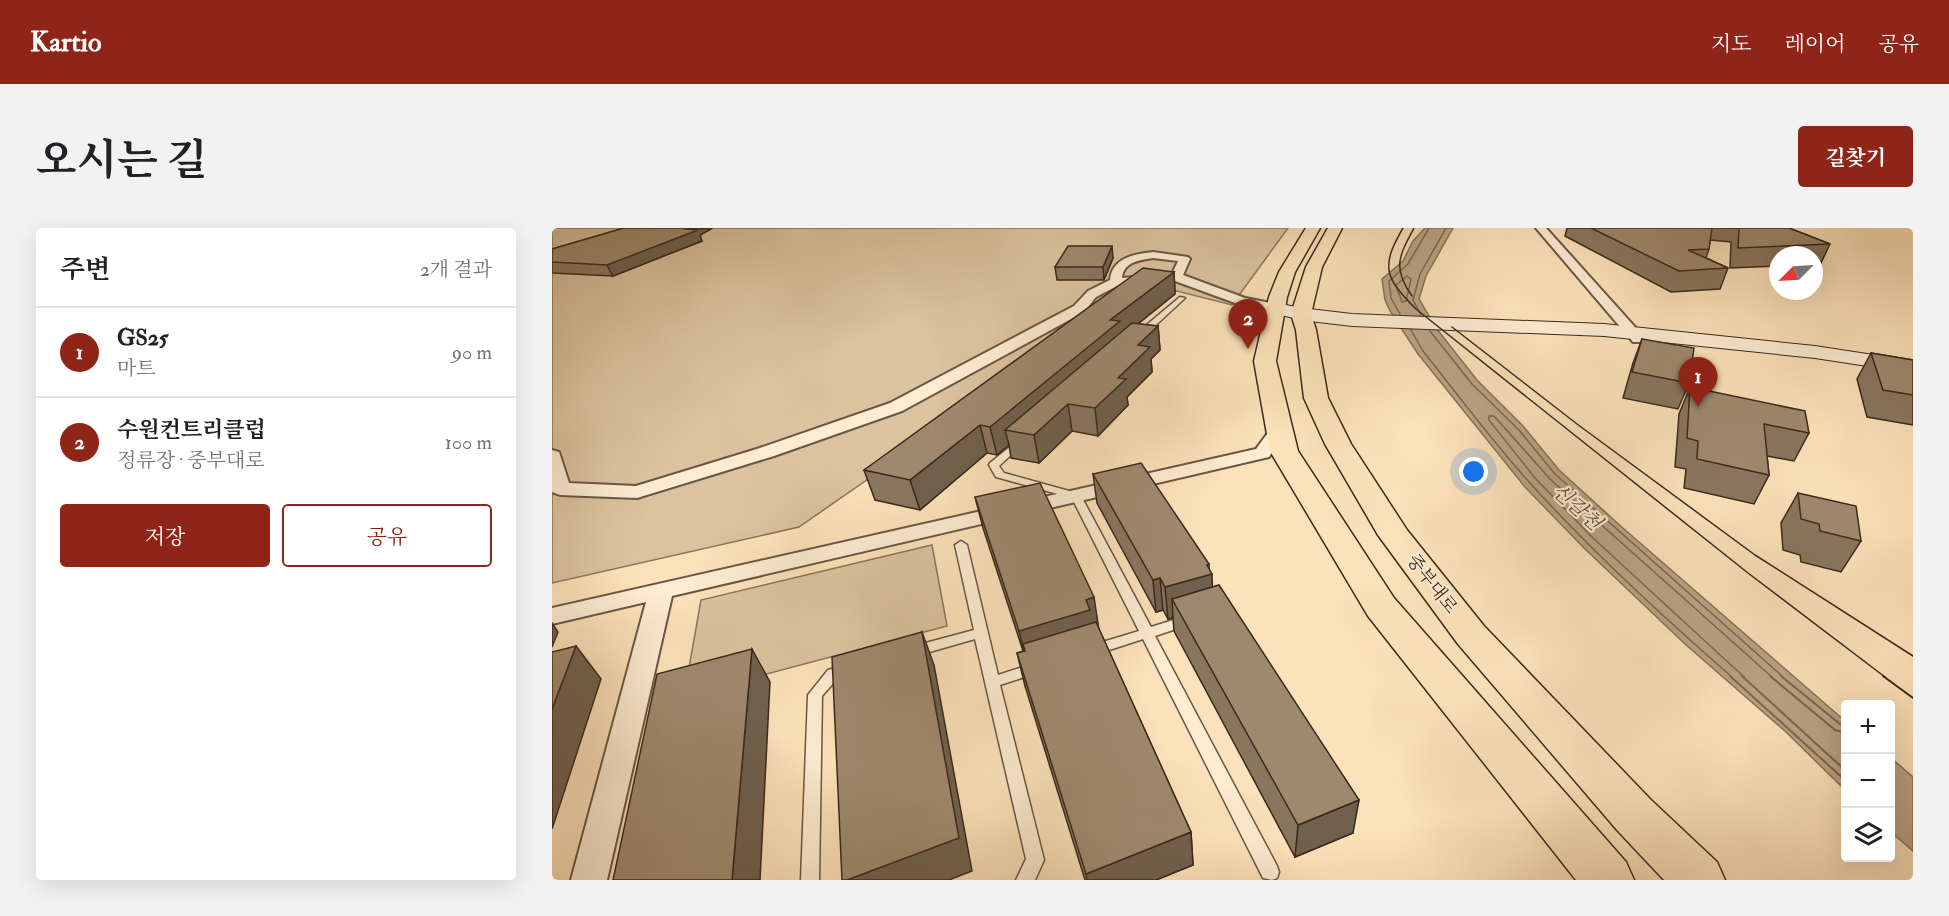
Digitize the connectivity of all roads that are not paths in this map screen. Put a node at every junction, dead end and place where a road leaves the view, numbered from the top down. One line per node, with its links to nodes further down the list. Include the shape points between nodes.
1 (1313, 228): 7 (main road, 중부대로, via 1287,272)
2 (1335, 228): 7 (main road, 중부대로)
3 (1541, 228): 8 (street)
4 (1176, 278): 5 (street); 5 (street, via 1184,259 1176,255 1158,256 1129,258 1119,266); 7 (street)
5 (1116, 282): 14 (street, via 1092,294 1079,309 896,407 766,453 637,492 560,489)
6 (1182, 298): 9 (lane)
7 (1289, 311): 8 (street, via 1352,320); 13 (main road, 중부대로, via 1265,361); 32 (main road, 중부대로, via 1306,330 1316,398 1338,444 1394,535 1471,634)
8 (1635, 336): 10 (street, via 1815,352); 11 (street)
9 (1128, 345)
10 (1913, 368)
11 (1913, 374)
12 (1030, 433): 15 (lane, via 994,465 1000,475)
13 (1271, 442): 15 (street); 31 (main road, 중부대로, via 1284,451 1381,607)
14 (552, 456)
15 (1076, 496): 17 (street); 21 (lane)
16 (961, 545): 20 (lane)
17 (661, 591): 19 (street); 28 (street)
18 (1206, 614): 21 (lane)
19 (552, 616)
20 (981, 633): 23 (lane); 26 (lane)
21 (1147, 633): 22 (lane); 27 (lane)
22 (1081, 654)
23 (901, 655)
24 (867, 664): 29 (lane, via 833,674 815,695)
25 (1047, 664): 26 (lane)
26 (992, 682): 30 (lane, via 1035,860)
27 (1269, 872)
28 (589, 880)
29 (810, 880)
30 (1025, 880)
31 (1608, 880)
32 (1699, 880)

